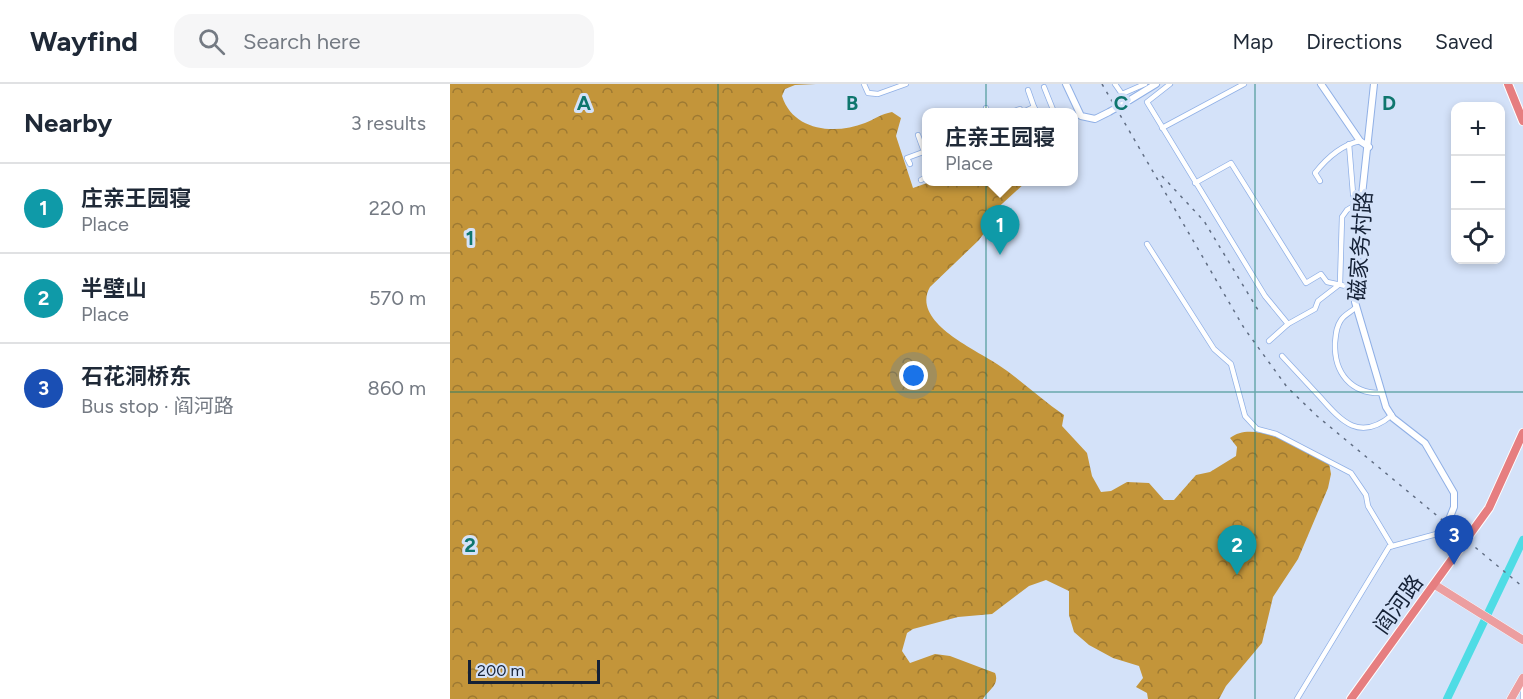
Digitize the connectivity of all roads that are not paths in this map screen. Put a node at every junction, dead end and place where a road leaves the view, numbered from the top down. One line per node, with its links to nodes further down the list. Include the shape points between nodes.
1 (864, 84): 2 (street, via 868,93 878,94)
2 (906, 84)
3 (1066, 84): 16 (street)
4 (1115, 84): 5 (street, via 1122,94)
5 (1145, 84)
6 (1156, 84): 17 (street, bridge, via 1095,119)
7 (1170, 84): 19 (street, via 1147,102)
8 (1244, 84): 19 (street)
9 (1321, 84): 21 (street)
10 (1374, 84): 24 (street, 磁家务村路)
11 (1508, 84): 18 (highway)
12 (1044, 87): 15 (street)
13 (1028, 90): 14 (street)
14 (1034, 108)
15 (1052, 108)
16 (1074, 108)
17 (1078, 116)
18 (1523, 121)
19 (1162, 128): 28 (street)
20 (918, 135): 22 (street)
21 (1360, 141): 23 (street); 24 (street)
22 (922, 144)
23 (1349, 144): 27 (street, via 1326,159 1315,173); 30 (street)
24 (1369, 147): 29 (street, 磁家务村路)
25 (922, 154): 26 (street, via 907,158)
26 (910, 164)
27 (1320, 181)
28 (1195, 183): 32 (street, via 1231,162 1306,283 1321,274 1327,282); 35 (street, via 1264,296)
29 (1362, 201): 30 (street); 33 (street, 磁家务村路)
30 (1354, 206): 32 (street, via 1342,217)
31 (1147, 244): 42 (street, via 1214,349 1231,364 1245,416 1257,429 1276,434 1351,473)
32 (1340, 284): 33 (street); 35 (street, via 1318,301 1315,309)
33 (1355, 288): 34 (street, 磁家务村路)
34 (1355, 308): 38 (street, 磁家务村路); 38 (street, via 1341,318 1336,330 1335,354 1342,378 1366,394)
35 (1288, 324): 36 (street)
36 (1269, 341)
37 (1282, 356): 39 (street, via 1330,412 1350,426 1379,426)
38 (1382, 393): 39 (street, 磁家务村路)
39 (1392, 415): 41 (street, 磁家务村路, via 1425,443 1454,493 1454,507)
40 (1523, 433): 43 (highway, 阎河路, via 1499,490)
41 (1444, 532): 42 (street); 43 (street)
42 (1392, 546): 48 (street)
43 (1463, 548): 44 (highway, 阎河路)
44 (1435, 585): 45 (main road); 49 (highway, 阎河路)
45 (1523, 640)
46 (1523, 678): 50 (main road)
47 (1523, 689): 51 (street)
48 (1297, 699)
49 (1351, 699)
50 (1511, 699)
51 (1523, 699)

